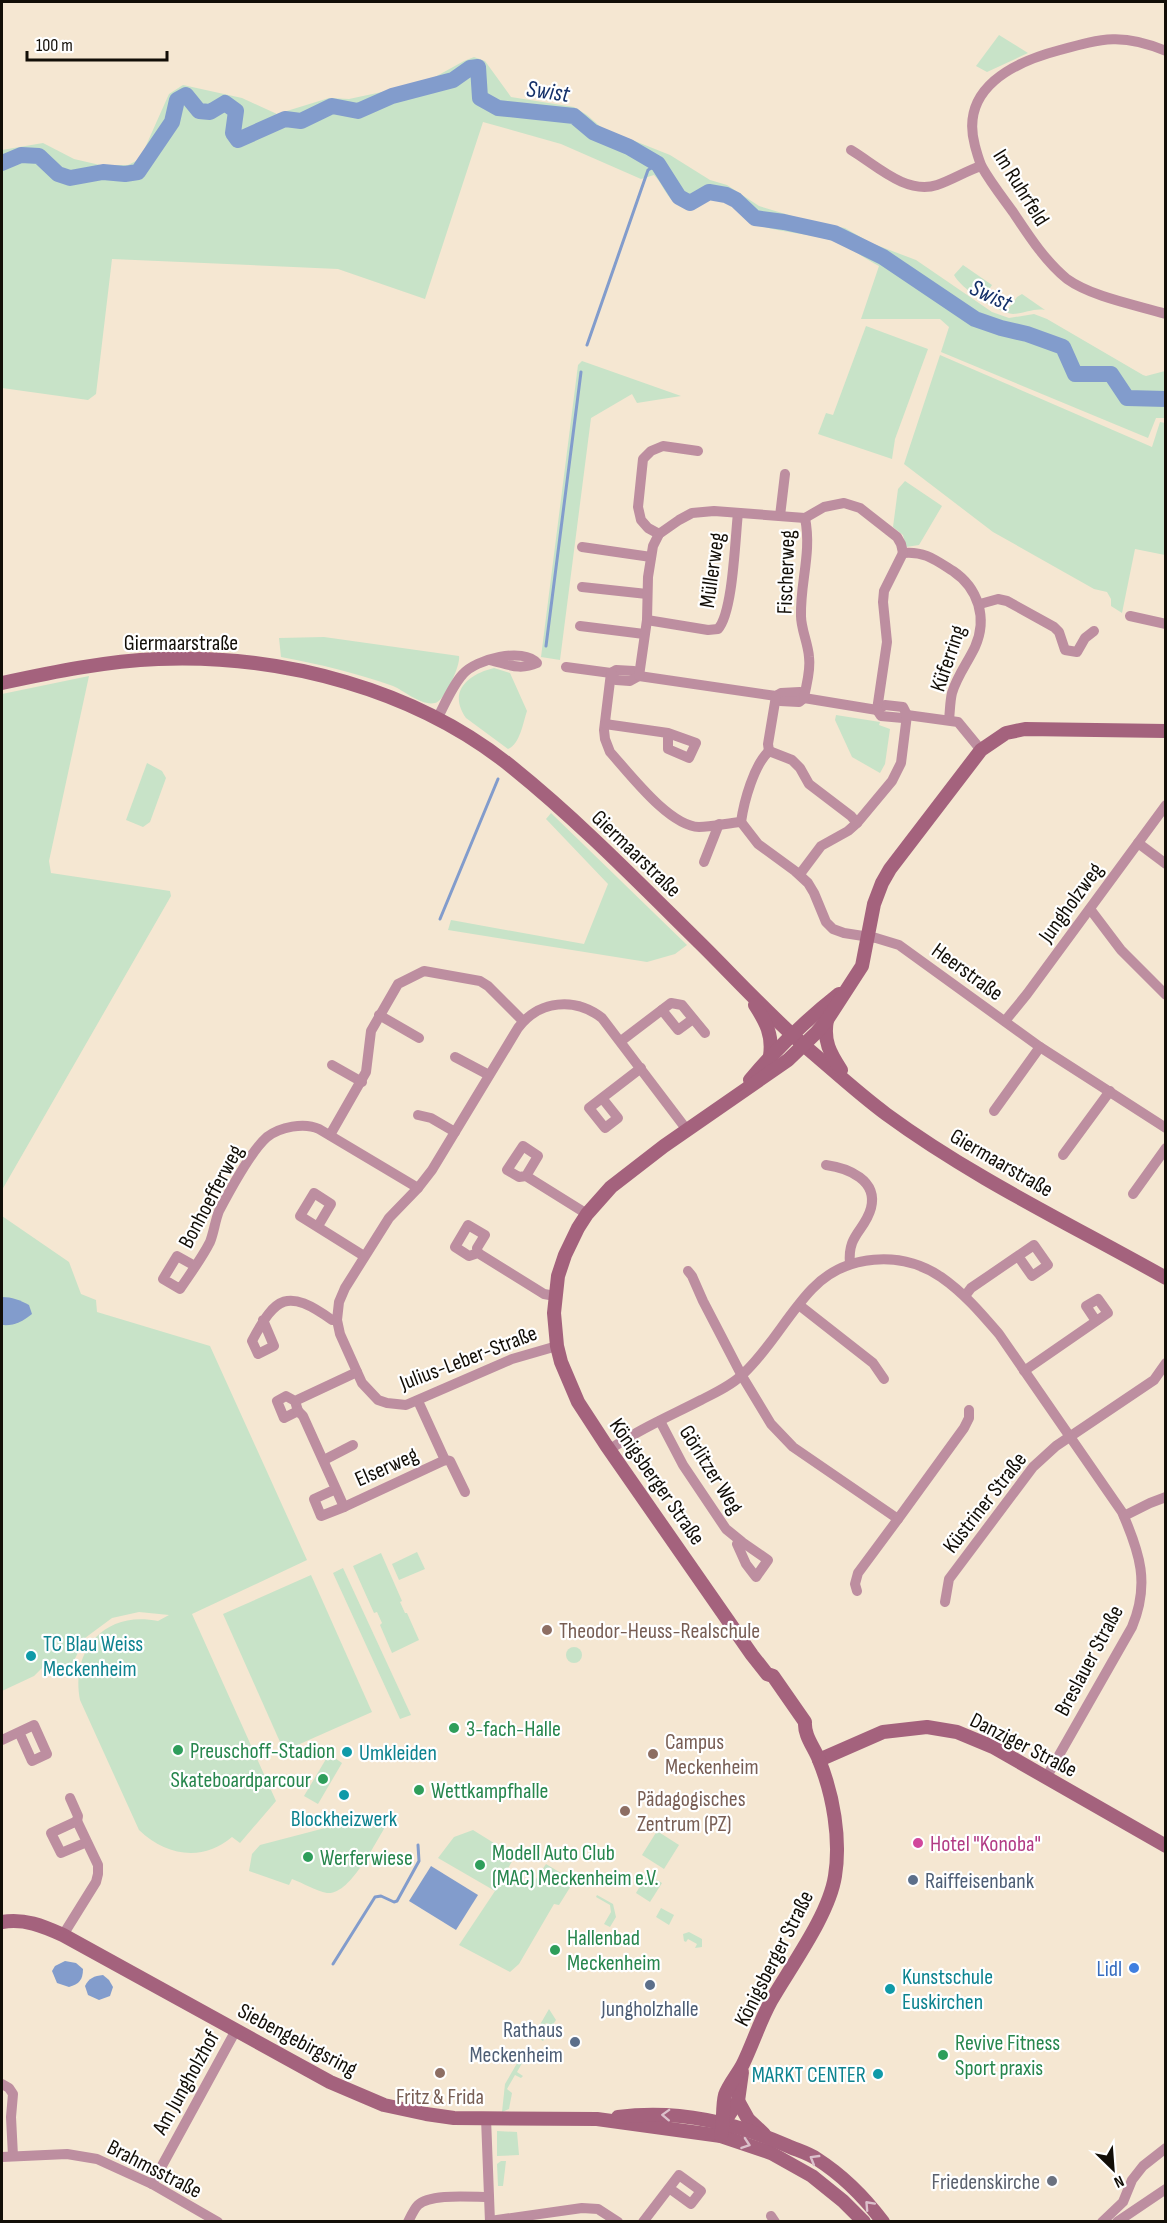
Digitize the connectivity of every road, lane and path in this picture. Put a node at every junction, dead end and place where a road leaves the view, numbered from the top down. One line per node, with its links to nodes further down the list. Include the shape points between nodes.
1 (1166, 51): 3 (street, Im Ruhrfeld, via 1121,38 1091,41 1017,64 997,78 974,110 972,134)
2 (851, 150): 3 (street, via 911,186 943,183)
3 (981, 166): 4 (street, Im Ruhrfeld, via 1050,264 1069,280 1093,292)
4 (1166, 314)
5 (698, 451): 10 (street, via 663,446 643,459 638,507 641,520)
6 (785, 474): 8 (street)
7 (738, 513): 8 (street); 10 (street, via 692,513); 18 (street, Müllerweg, via 723,624 708,630)
8 (780, 516): 9 (street)
9 (805, 518): 12 (street, via 824,507 844,503 860,508 897,537); 29 (street, Fischerweg, via 809,536 801,617 810,668)
10 (658, 534): 13 (street)
11 (582, 547): 13 (street)
12 (903, 553): 16 (street, Küferring, via 919,552 958,574); 30 (street, via 884,591 887,642)
13 (651, 557): 15 (street)
14 (582, 586): 15 (street)
15 (647, 594): 18 (street)
16 (980, 604): 21 (street, via 998,598 1041,619 1059,632 1065,650 1077,652); 33 (street, Küferring, via 976,645 952,694)
17 (1130, 616): 19 (street)
18 (646, 620): 22 (street)
19 (1166, 624)
20 (580, 626): 22 (street)
21 (1094, 631)
22 (644, 634): 26 (street)
23 (490, 660): 32 (street, via 466,671)
24 (566, 667): 25 (street)
25 (611, 673): 26 (street, via 616,681); 34 (street)
26 (639, 676): 28 (street)
27 (2, 683): 32 (street, Giermaarstraße, via 99,665 158,659 217,660 324,675)
28 (776, 696): 29 (street, via 780,701 799,702); 38 (street)
29 (804, 698): 30 (street)
30 (877, 710): 31 (street, via 885,705 903,707)
31 (907, 715): 33 (street); 41 (street, via 901,763 892,781)
32 (437, 719): 49 (street, Giermaarstraße, via 482,745 558,806)
33 (949, 720): 37 (street, via 965,728)
34 (605, 724): 36 (street); 42 (street, via 610,752 669,815 683,824 699,827)
35 (1166, 731): 37 (street, Königsberger Straße, via 1024,729 1005,733)
36 (668, 733)
37 (981, 750): 48 (street, Königsberger Straße, via 886,876 874,904)
38 (769, 751): 40 (street, via 757,768); 41 (street, via 792,760 809,784)
39 (1166, 805): 43 (street, Jungholzweg)
40 (741, 822): 42 (street); 46 (street, via 758,844)
41 (856, 823): 46 (street, via 821,846)
42 (719, 824): 44 (street)
43 (1138, 843): 45 (street); 47 (street, Jungholzweg)
44 (704, 862)
45 (1166, 864)
46 (800, 874): 48 (street, Heerstraße, via 833,929)
47 (1090, 909): 51 (street, via 1121,950); 56 (street, Jungholzweg)
48 (869, 937): 50 (street, Königsberger Straße, via 862,966); 56 (street, Heerstraße, via 899,945)
49 (743, 987): 59 (street, Giermaarstraße); 64 (street, via 769,1028)
50 (846, 989): 55 (street, Königsberger Straße); 59 (street, Königsberger Straße)
51 (1166, 994)
52 (662, 1010): 54 (street, via 671,1003 682,1005); 54 (street, via 678,1030); 61 (street)
53 (379, 1016): 57 (street, via 398,984 424,971 480,981); 60 (street); 69 (street, via 370,1031)
54 (693, 1019): 58 (street)
55 (827, 1020): 62 (street, Königsberger Straße); 70 (street, via 830,1055)
56 (1005, 1021): 63 (street, Heerstraße)
57 (523, 1022): 61 (street, via 540,1009 571,1004 595,1013); 68 (street)
58 (705, 1034)
59 (793, 1035): 62 (street, Giermaarstraße); 64 (street, Königsberger Straße)
60 (419, 1038)
61 (621, 1041): 67 (street)
62 (804, 1045): 70 (street, Giermaarstraße); 72 (street, Königsberger Straße)
63 (1041, 1047): 71 (street, Heerstraße); 74 (street)
64 (770, 1056): 72 (street, Königsberger Straße)
65 (455, 1057): 68 (street)
66 (332, 1065): 69 (street)
67 (641, 1068): 73 (street); 77 (street)
68 (489, 1075): 78 (street)
69 (362, 1082): 79 (street)
70 (852, 1086): 94 (street, Giermaarstraße, via 939,1150)
71 (1110, 1091): 76 (street, Heerstraße); 81 (street)
72 (740, 1092): 77 (street, Königsberger Straße)
73 (602, 1098)
74 (994, 1111)
75 (418, 1116): 78 (street, via 431,1118)
76 (1166, 1128)
77 (687, 1130): 86 (street, Königsberger Straße, via 611,1187)
78 (455, 1132): 84 (street)
79 (330, 1135): 84 (street, Bonhoefferweg); 92 (street, Bonhoefferweg, via 307,1125 267,1137 219,1211 210,1241)
80 (1166, 1148): 85 (street)
81 (1063, 1155)
82 (826, 1164): 91 (street, via 851,1171 868,1184 872,1194 871,1209 850,1243)
83 (526, 1176): 86 (street)
84 (418, 1188): 89 (street, via 388,1218)
85 (1132, 1194)
86 (587, 1214): 95 (street, Königsberger Straße, via 565,1255)
87 (318, 1226): 89 (street)
88 (478, 1253): 95 (street, via 544,1294)
89 (364, 1256): 99 (street, via 339,1302)
90 (1018, 1256): 96 (street)
91 (850, 1264): 96 (street, Breslauer Straße, via 904,1261 940,1276); 97 (street, Breslauer Straße, via 825,1277)
92 (195, 1266)
93 (688, 1271): 105 (street)
94 (1166, 1278)
95 (555, 1296): 101 (street, Königsberger Straße)
96 (965, 1296): 103 (street, Breslauer Straße, via 999,1334)
97 (799, 1305): 105 (street, Breslauer Straße); 106 (street, via 873,1363)
98 (263, 1320): 99 (street, via 275,1305 300,1301)
99 (337, 1320): 104 (street, Julius-Leber-Straße)
100 (1096, 1321): 103 (street)
101 (557, 1346): 107 (street, Julius-Leber-Straße, via 512,1359); 112 (street, Königsberger Straße, via 578,1402)
102 (1166, 1363): 110 (street, Küstriner Straße, via 1154,1380)
103 (1024, 1371): 110 (street, Breslauer Straße)
104 (357, 1372): 107 (street, Julius-Leber-Straße, via 378,1400 396,1405); 113 (street, Elserweg, via 297,1406)
105 (742, 1376): 109 (street, Breslauer Straße); 120 (street, via 771,1424 792,1447)
106 (884, 1379)
107 (418, 1401): 114 (street, Elserweg)
108 (969, 1410): 120 (street, via 964,1428)
109 (660, 1421): 112 (street, Breslauer Straße); 121 (street, Görlitzer Weg, via 683,1465)
110 (1069, 1438): 119 (street, Breslauer Straße); 123 (street, Küstriner Straße, via 1033,1467 950,1579)
111 (353, 1444): 113 (street, Elserweg)
112 (609, 1450): 126 (street, Königsberger Straße, via 767,1674 766,1681 772,1690 798,1727 805,1730)
113 (324, 1460): 115 (street, Elserweg)
114 (445, 1460): 116 (street, Elserweg, via 450,1461); 118 (street, Elserweg)
115 (336, 1489): 118 (street, Elserweg); 118 (street, Elserweg, via 314,1499 321,1516)
116 (465, 1492)
117 (1166, 1497): 119 (street)
118 (344, 1507)
119 (1124, 1516): 127 (street, Breslauer Straße, via 1141,1564 1137,1614)
120 (898, 1519): 122 (street, via 858,1573)
121 (737, 1540)
122 (857, 1591)
123 (945, 1602)
124 (19, 1732): 125 (street)
125 (2, 1740)
126 (819, 1760): 127 (street, Danziger Straße, via 883,1732 927,1727 973,1737); 135 (street, Königsberger Straße, via 835,1816 835,1875 825,1906 769,2004)
127 (1046, 1778): 131 (street, Danziger Straße)
128 (70, 1798): 129 (street)
129 (77, 1821): 130 (street); 130 (street, via 51,1833 61,1854)
130 (87, 1842): 133 (street, via 98,1865 96,1882)
131 (1166, 1846)
132 (2, 1922): 133 (street, Siebengebirgsring, via 31,1923)
133 (63, 1935): 134 (street, Siebengebirgsring)
134 (236, 2030): 138 (street, Siebengebirgsring, via 330,2082 384,2105 426,2114); 143 (street, Am Jungholzhof)
135 (743, 2064): 137 (street, Königsberger Straße); 139 (street, Königsberger Straße, via 725,2096)
136 (2, 2084): 142 (street, via 13,2094)
137 (738, 2101): 139 (street, Königsberger Straße); 140 (street, via 748,2119)
138 (486, 2118): 139 (street, Siebengebirgsring, via 686,2115); 146 (street)
139 (722, 2129): 140 (street, Siebengebirgsring); 152 (street, Siebengebirgsring, one-way to 152, via 812,2176)
140 (769, 2137): 153 (street, Siebengebirgsring, one-way to 140, via 854,2189 816,2158)
141 (1166, 2148): 154 (street, via 1143,2166 1123,2202)
142 (7, 2156): 143 (street, Brahmsstraße, via 84,2156)
143 (152, 2184): 148 (street, Brahmsstraße)
144 (669, 2188): 151 (street)
145 (1166, 2188): 155 (street)
146 (489, 2197): 147 (street); 149 (street, via 424,2200)
147 (490, 2221): 150 (street, via 582,2208 598,2209)
148 (218, 2222)
149 (408, 2222)
150 (618, 2222)
151 (644, 2222)
152 (864, 2222)
153 (883, 2222)
154 (1102, 2222)
155 (1117, 2222)

